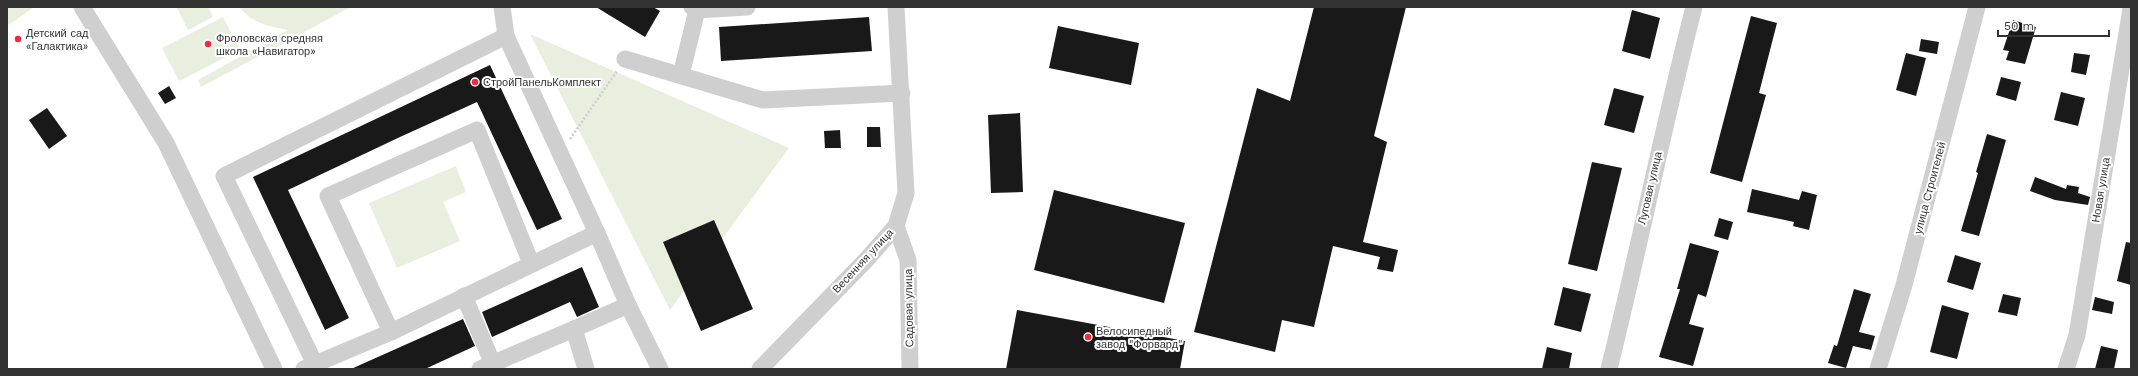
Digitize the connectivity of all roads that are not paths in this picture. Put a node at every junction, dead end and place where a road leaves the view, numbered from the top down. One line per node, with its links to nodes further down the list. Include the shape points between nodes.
1 (82, 7): 22 (street, via 166,142)
2 (502, 7): 9 (street)
3 (746, 7): 7 (street)
4 (896, 7): 12 (street, Весенняя улица)
5 (1694, 7): 27 (street, Луговая улица)
6 (1977, 7): 28 (street, улица Строителей, via 1904,285)
7 (694, 9): 11 (street)
8 (2131, 9): 29 (street, Новая улица, via 2077,335)
9 (506, 36): 14 (street); 21 (street, via 224,176)
10 (625, 59): 11 (street)
11 (681, 75): 12 (street, via 763,100)
12 (902, 93): 13 (street, Весенняя улица, via 906,193)
13 (896, 226): 25 (street, Весенняя улица); 26 (street, Садовая улица, via 908,260)
14 (597, 233): 15 (street); 17 (street)
15 (531, 263): 16 (street); 19 (street, via 477,130 328,196)
16 (464, 296): 19 (street); 20 (street)
17 (628, 305): 18 (street); 24 (street)
18 (574, 329): 20 (street); 23 (street)
19 (391, 332): 21 (street)
20 (487, 366)
21 (312, 367)
22 (274, 369)
23 (586, 369)
24 (660, 369)
25 (760, 369)
26 (910, 369)
27 (1609, 369)
28 (1878, 369)
29 (2066, 369)

